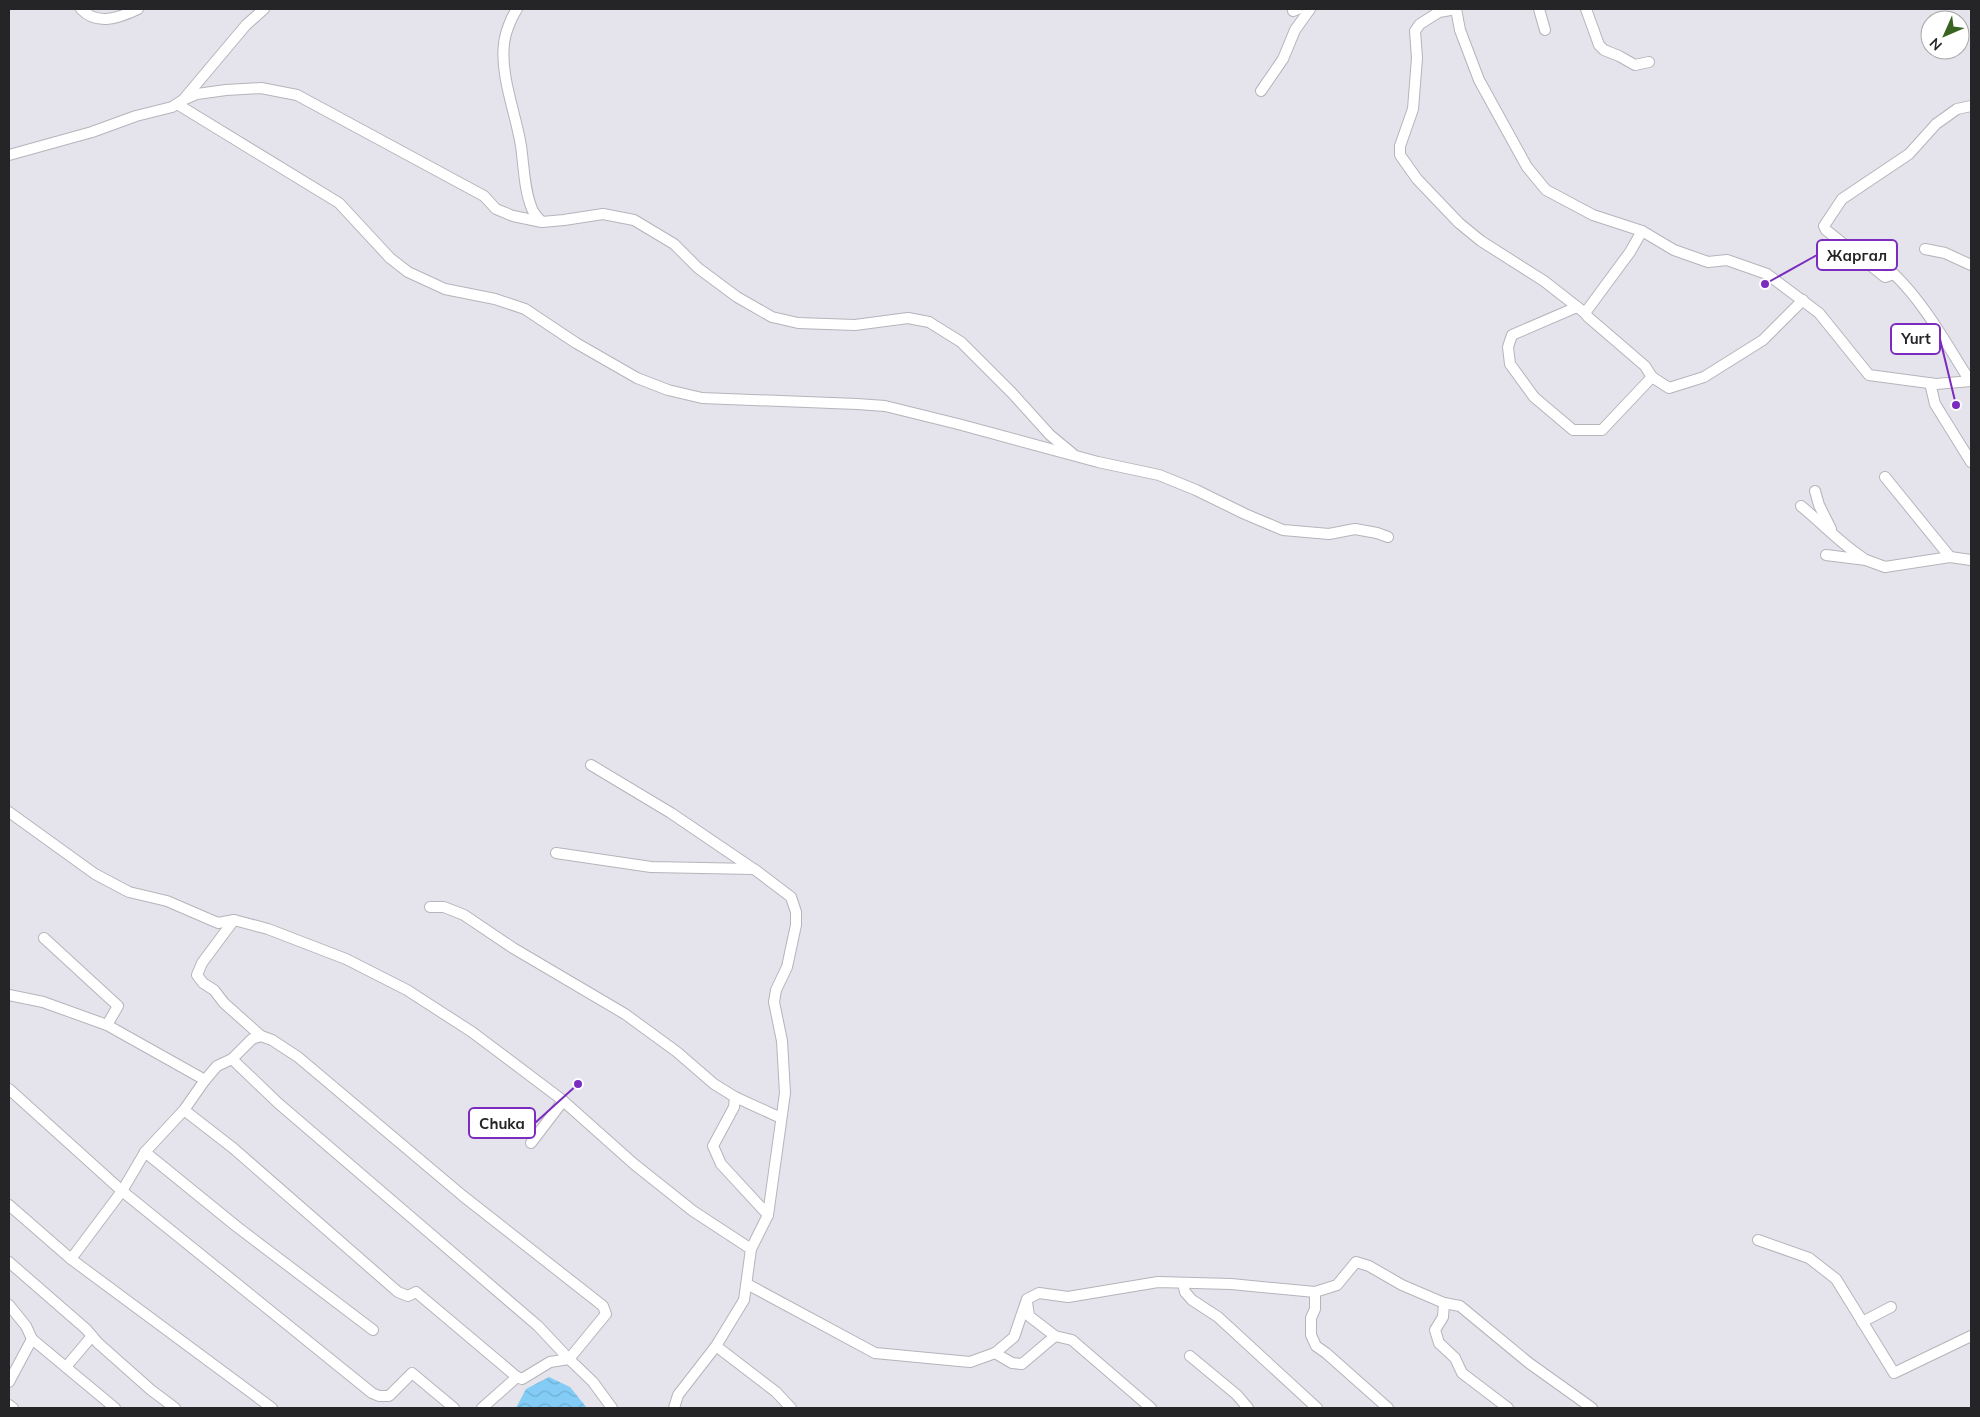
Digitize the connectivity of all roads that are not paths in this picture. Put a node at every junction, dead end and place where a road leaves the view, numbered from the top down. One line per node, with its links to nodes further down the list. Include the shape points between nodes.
1 (81, 9): 2 (street, via 90,17 105,19)
2 (138, 9)
3 (264, 9): 12 (street, via 246,25)
4 (517, 9): 15 (street, via 504,43 504,60 525,183 533,211)
5 (1310, 9): 11 (street)
6 (1456, 9): 16 (street, via 1460,30 1479,80 1527,167 1546,190 1593,215); 20 (street, via 1439,12 1415,31 1414,108 1400,154 1417,179 1459,223)
7 (1539, 9): 9 (street)
8 (1586, 9): 10 (street, via 1599,45 1604,50 1636,66)
9 (1545, 30)
10 (1649, 62)
11 (1261, 91)
12 (180, 102): 14 (street); 15 (street, via 198,94 226,90 261,88 296,95 484,196 496,209); 24 (street, via 338,203 390,258 408,272 445,289 525,309 636,378 702,398 885,406)
13 (1971, 106): 22 (street, via 1957,109 1936,124 1909,154 1842,199 1824,226 1885,277 1894,274 1903,283)
14 (9, 156)
15 (542, 222): 24 (street, via 603,214 634,220 674,244 698,268 737,297 772,317 798,323 845,325 908,318 928,322 961,342 1050,435)
16 (1642, 231): 19 (street, via 1674,250 1708,262 1727,260 1768,274); 20 (street, via 1630,252)
17 (1925, 249): 18 (street, via 1945,253)
18 (1971, 265)
19 (1804, 300): 21 (street, via 1763,340 1704,377 1669,388); 23 (street, via 1819,313 1869,375)
20 (1581, 310): 21 (street, via 1645,366); 21 (street, via 1512,335 1508,347 1510,364 1534,397 1574,430 1602,430)
21 (1652, 377)
22 (1971, 381): 23 (street)
23 (1930, 383): 25 (street, via 1935,404)
24 (1076, 456): 30 (street, via 1159,475 1284,530 1329,534 1355,529)
25 (1971, 462)
26 (1885, 477): 32 (street)
27 (1815, 491): 29 (street)
28 (1800, 506): 29 (street)
29 (1834, 534): 33 (street)
30 (1388, 537)
31 (1826, 554): 33 (street)
32 (1950, 557): 33 (street, via 1885,567); 34 (street)
33 (1866, 560)
34 (1971, 560)
35 (591, 765): 38 (street)
36 (9, 812): 41 (street, via 95,874 128,892 167,901 218,923)
37 (556, 853): 38 (street, via 651,867)
38 (754, 869): 39 (street); 52 (street, via 790,897 796,912 794,941 774,1002 782,1041 785,1093)
39 (779, 883)
40 (430, 907): 49 (street, via 444,907 464,915 625,1014)
41 (234, 920): 45 (street, via 202,963 197,975); 50 (street, via 268,929 346,959 407,990 472,1032)
42 (44, 938): 44 (street, via 118,1006)
43 (9, 995): 44 (street, via 43,1002)
44 (106, 1024): 47 (street)
45 (262, 1036): 46 (street, via 252,1040); 78 (street, via 298,1057 464,1196 603,1306 606,1314)
46 (232, 1059): 47 (street, via 217,1066); 78 (street, via 278,1103 538,1326)
47 (204, 1080): 51 (street)
48 (9, 1089): 55 (street)
49 (735, 1097): 52 (street); 57 (street, via 734,1108 713,1146 721,1164)
50 (563, 1101): 53 (street); 59 (street, via 693,1211)
51 (184, 1110): 54 (street); 80 (street, via 233,1148 398,1292 408,1296 416,1292)
52 (781, 1118): 57 (street)
53 (532, 1143)
54 (145, 1152): 55 (street); 70 (street)
55 (122, 1191): 60 (street); 87 (street, via 372,1393 389,1396 412,1373)
56 (9, 1204): 60 (street)
57 (768, 1215): 59 (street)
58 (1758, 1240): 69 (street, via 1809,1258 1836,1279)
59 (751, 1249): 63 (street)
60 (70, 1259): 86 (street)
61 (9, 1262): 71 (street)
62 (1183, 1283): 64 (street); 65 (street, via 1158,1282 1068,1297 1039,1293); 94 (street, via 1192,1300 1218,1317)
63 (747, 1284): 75 (street, via 744,1300); 76 (street, via 875,1353 970,1362)
64 (1315, 1292): 66 (street, via 1337,1286 1356,1262); 95 (street, via 1311,1335 1316,1346)
65 (1027, 1299): 72 (street, via 1029,1316); 76 (street, via 1014,1337)
66 (1444, 1304): 96 (street, via 1443,1317 1435,1330 1439,1342 1455,1358 1462,1373); 97 (street, via 1460,1306 1529,1363)
67 (9, 1305): 74 (street)
68 (1891, 1307): 69 (street)
69 (1862, 1322): 73 (street, via 1894,1373)
70 (373, 1330)
71 (92, 1336): 79 (street); 85 (street)
72 (1055, 1336): 76 (street, via 1022,1364 1012,1364); 92 (street, via 1072,1340)
73 (1971, 1336)
74 (32, 1339): 79 (street); 81 (street)
75 (716, 1346): 90 (street, via 678,1395); 91 (street, via 776,1392)
76 (995, 1354)
77 (1190, 1356): 93 (street)
78 (569, 1359): 80 (street, via 550,1362 522,1379); 89 (street, via 593,1382)
79 (66, 1367): 84 (street)
80 (517, 1377): 88 (street)
81 (9, 1382)
82 (9, 1405): 83 (street)
83 (13, 1408)
84 (115, 1408)
85 (175, 1408)
86 (272, 1408)
87 (454, 1408)
88 (482, 1408)
89 (612, 1408)
90 (674, 1408)
91 (791, 1408)
92 (1151, 1408)
93 (1248, 1408)
94 (1317, 1408)
95 (1388, 1408)
96 (1508, 1408)
97 (1592, 1408)

